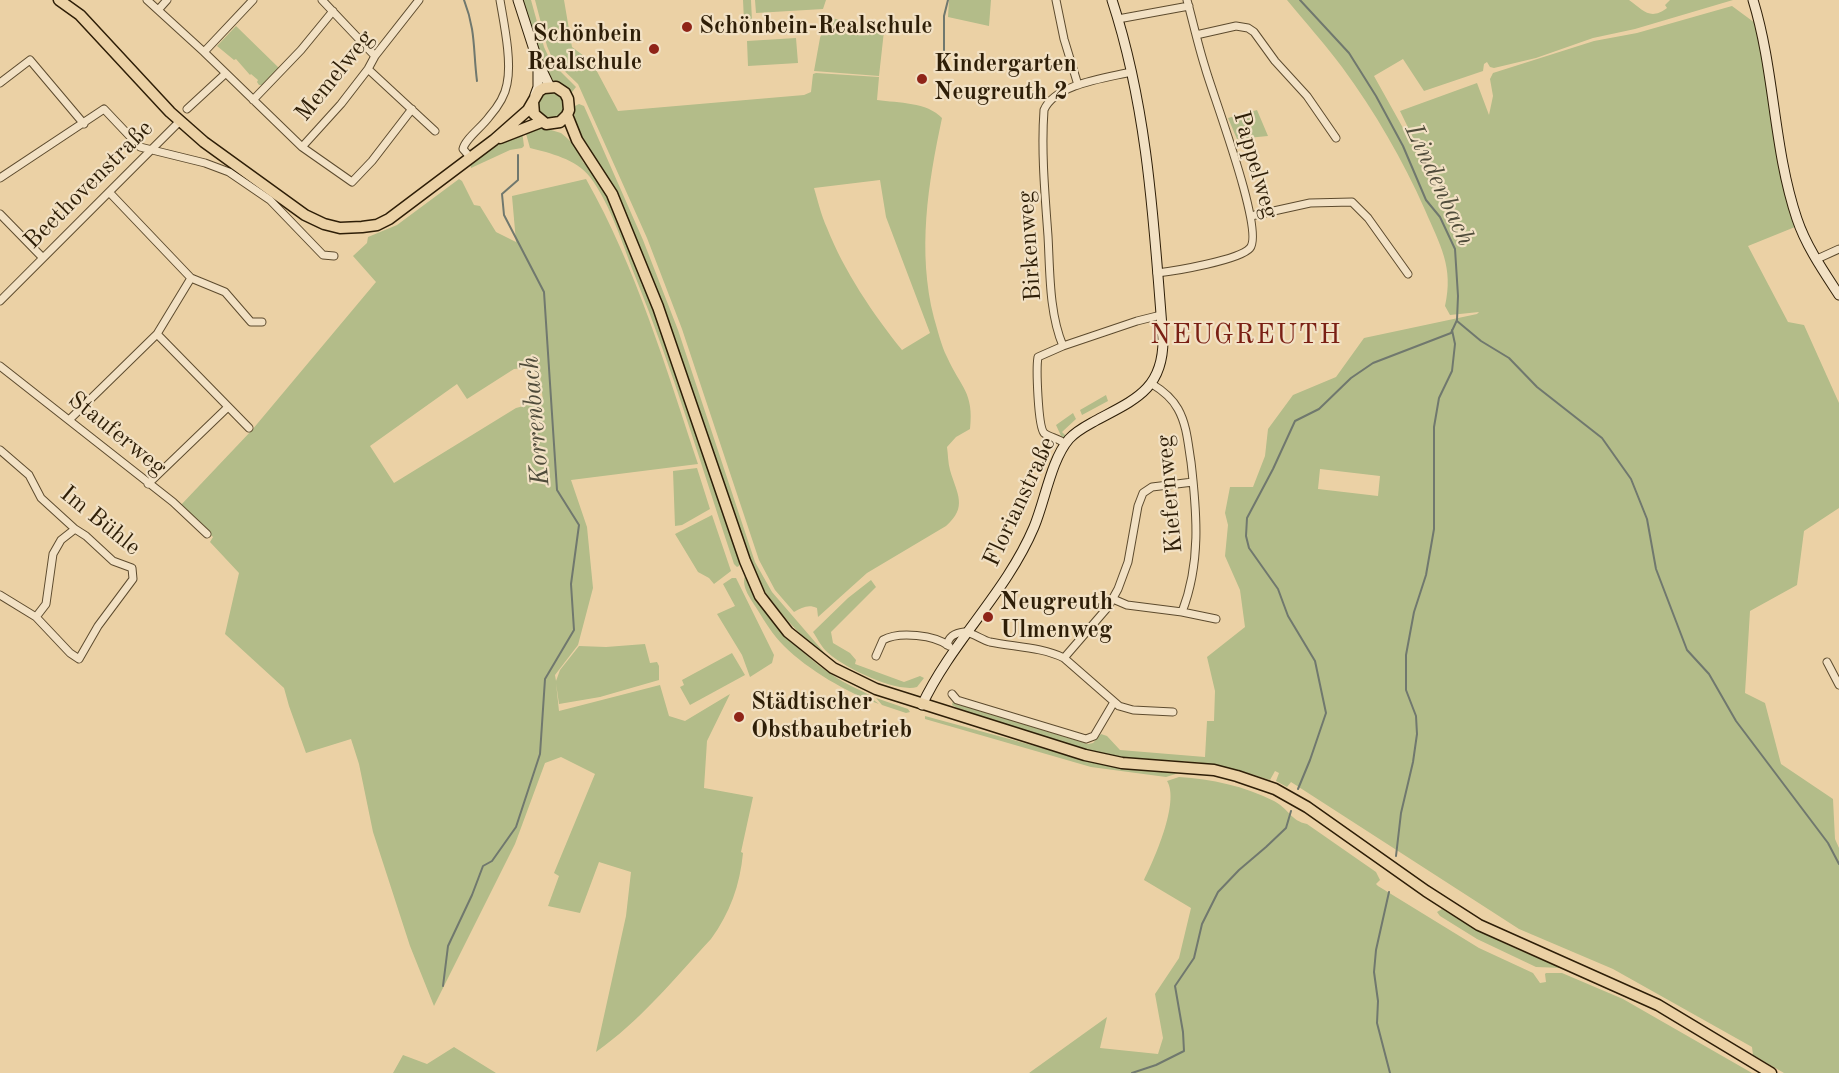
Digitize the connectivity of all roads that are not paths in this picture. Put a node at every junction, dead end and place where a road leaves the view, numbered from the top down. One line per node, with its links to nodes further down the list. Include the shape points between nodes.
1 (59, 0): 31 (main road, via 80,15)
2 (147, 0): 13 (street)
3 (167, 0): 13 (street)
4 (253, 0): 17 (street)
5 (322, 0): 14 (street)
6 (420, 0): 18 (street, Memelweg)
7 (500, 0): 41 (street, via 507,85 491,116 464,142 463,149)
8 (518, 0): 19 (street)
9 (1056, 0): 24 (street)
10 (1112, 0): 15 (street)
11 (1753, 0): 49 (street, via 1785,171 1798,220)
12 (1188, 3): 15 (street); 16 (street, Pappelweg)
13 (159, 9): 17 (street)
14 (333, 11): 18 (street); 27 (street)
15 (1118, 19): 21 (street)
16 (1196, 35): 36 (street, via 1236,26 1254,32); 45 (street, Pappelweg)
17 (204, 52): 22 (street)
18 (375, 56): 20 (street, Memelweg)
19 (538, 62): 25 (street); 26 (street)
20 (368, 69): 28 (street); 39 (street, Memelweg)
21 (1131, 72): 24 (street, Birkenweg); 50 (street, via 1148,166)
22 (225, 74): 27 (street); 29 (street)
23 (0, 83): 33 (street, via 30,60)
24 (1078, 85): 58 (street, Birkenweg, via 1050,101 1043,117 1050,269 1056,324)
25 (550, 87): 26 (main road); 30 (main road, via 561,90 568,99)
26 (534, 99): 32 (main road, via 534,114); 37 (main road, via 528,110)
27 (253, 100): 39 (street)
28 (412, 108): 35 (street); 39 (street, via 352,182)
29 (187, 109)
30 (567, 115): 34 (main road); 38 (main road)
31 (180, 121): 40 (street, Beethovenstraße); 41 (main road, via 305,215 340,228 377,225 389,219)
32 (541, 122): 34 (main road); 37 (main road)
33 (84, 124): 40 (street, via 104,109 140,147); 42 (street)
34 (556, 124): 38 (main road)
35 (435, 131)
36 (1336, 138)
37 (494, 140): 41 (main road)
38 (577, 140): 84 (main road, via 612,194 658,307 760,596 788,632 833,668)
39 (302, 147)
40 (152, 149): 43 (street, Beethovenstraße); 47 (street, via 229,172 270,200 323,255)
41 (470, 157)
42 (0, 178)
43 (109, 192): 48 (street, Beethovenstraße); 52 (street)
44 (0, 214): 48 (street)
45 (1251, 216): 50 (street, Pappelweg, via 1253,242 1245,252); 51 (street, via 1310,203 1352,202)
46 (1839, 249): 49 (street)
47 (334, 256)
48 (43, 258): 54 (street, Beethovenstraße)
49 (1817, 259): 53 (street)
50 (1157, 273): 55 (street)
51 (1408, 274)
52 (191, 278): 56 (street, via 225,292 251,322); 57 (street)
53 (1839, 295)
54 (0, 301)
55 (1161, 315): 58 (street); 60 (street, via 1162,357)
56 (262, 322)
57 (157, 334): 61 (street); 62 (street)
58 (1063, 346): 64 (street, via 1040,355 1037,361 1041,428 1046,435)
59 (0, 366): 62 (street, Stauferweg)
60 (1152, 384): 64 (street, Florianstraße, via 1140,397 1075,433); 66 (street, Kiefernweg, via 1170,398 1182,415)
61 (228, 407): 63 (street); 67 (street)
62 (69, 420): 67 (street, Stauferweg)
63 (249, 428)
64 (1065, 444): 75 (street, Florianstraße, via 1024,548)
65 (0, 450): 68 (street, Im Bühle, via 29,475 41,498)
66 (1193, 482): 71 (street, via 1152,487 1140,498 1128,562); 72 (street, Kiefernweg, via 1196,554)
67 (148, 484): 69 (street, Stauferweg)
68 (75, 529): 73 (street, via 61,540 53,554 46,604); 73 (street, Im Bühle, via 113,561 132,568 133,579 79,659)
69 (207, 534)
70 (0, 595): 73 (street)
71 (1113, 599): 72 (street, via 1127,605); 79 (street)
72 (1182, 612): 74 (street)
73 (36, 617)
74 (1216, 619)
75 (969, 633): 76 (street, Florianstraße, via 953,635); 77 (street, Florianstraße); 79 (street, via 981,640)
76 (947, 645): 77 (street); 78 (street, via 933,638 890,637 883,640)
77 (955, 651): 84 (street, Florianstraße)
78 (876, 656)
79 (1064, 658): 83 (street)
80 (1827, 662): 81 (street)
81 (1839, 685)
82 (952, 694): 83 (street, via 957,700 1086,739 1094,736)
83 (1114, 702): 85 (street, via 1130,710)
84 (922, 705): 86 (main road, via 1097,758 1214,770 1275,789 1479,925 1658,1005)
85 (1173, 712)
86 (1771, 1073)

